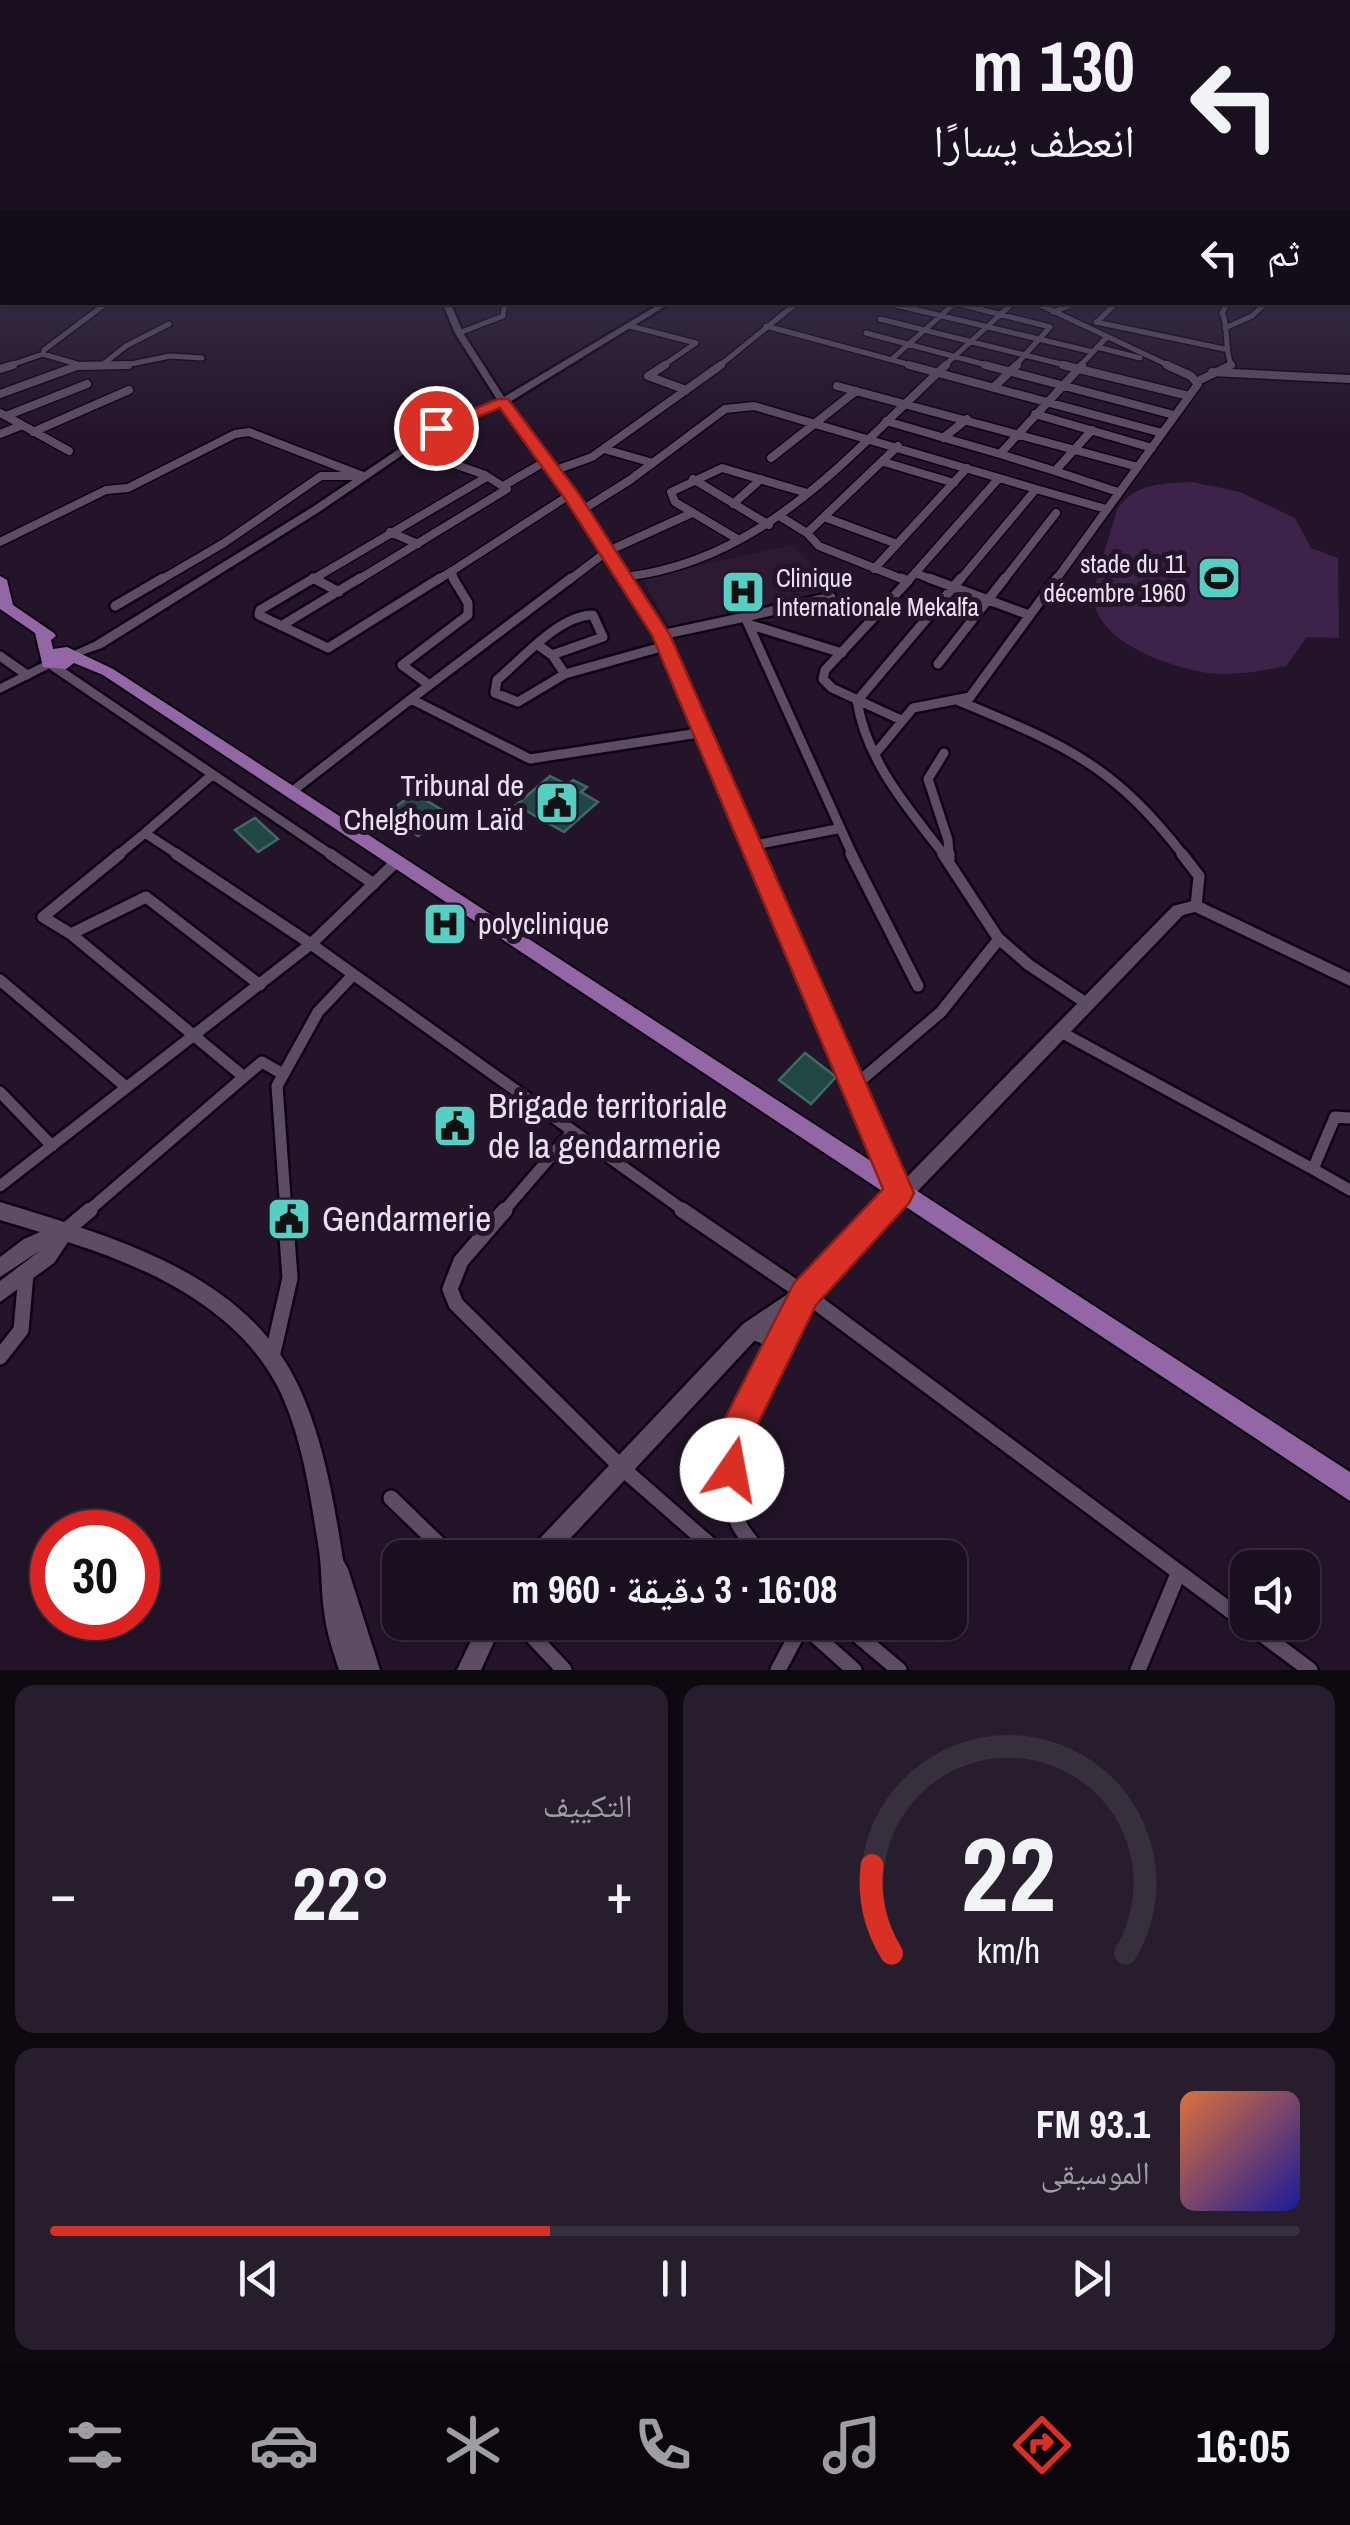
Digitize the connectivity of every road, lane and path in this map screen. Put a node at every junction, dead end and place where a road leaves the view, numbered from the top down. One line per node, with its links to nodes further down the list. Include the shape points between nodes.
1 (104, 305): 35 (street, via 49,342)
2 (447, 305): 27 (street)
3 (505, 305): 27 (street, via 502,316)
4 (664, 305): 22 (street)
5 (794, 305): 23 (street)
6 (896, 305): 17 (street)
7 (951, 305): 17 (street)
8 (962, 305): 16 (street)
9 (1012, 305): 16 (street)
10 (1040, 305): 15 (street)
11 (1071, 305): 15 (street)
12 (1114, 305): 19 (street)
13 (1226, 305): 25 (street)
14 (1264, 305): 25 (street)
15 (1053, 312): 20 (street)
16 (1002, 314): 24 (street); 30 (street, via 1050,327)
17 (940, 316): 24 (street); 26 (street)
18 (880, 319): 26 (street)
19 (1096, 322): 20 (street); 33 (street)
20 (1076, 323): 29 (street)
21 (170, 324): 42 (street)
22 (630, 326): 55 (street, via 696,343 648,376); 60 (street)
23 (766, 326): 39 (street); 55 (street)
24 (989, 327): 30 (street); 31 (street)
25 (1224, 328): 33 (street)
26 (924, 330): 31 (street); 32 (street)
27 (459, 333): 60 (street)
28 (866, 333): 32 (street)
29 (1107, 338): 34 (street); 40 (street)
30 (1042, 340): 34 (street); 36 (street)
31 (972, 342): 36 (street); 37 (street)
32 (909, 344): 37 (street); 39 (street)
33 (1224, 349): 47 (street, via 1231,366)
34 (1095, 350): 40 (street); 43 (street)
35 (43, 354): 41 (street); 44 (street)
36 (1027, 354): 43 (street); 45 (street)
37 (956, 356): 45 (street); 46 (street)
38 (202, 358): 42 (street)
39 (892, 358): 46 (street)
40 (1164, 364): 49 (street)
41 (83, 366): 42 (street); 57 (street)
42 (101, 366)
43 (1078, 367): 51 (street); 58 (street)
44 (0, 369)
45 (1011, 371): 51 (street); 53 (street)
46 (940, 372): 53 (street); 61 (street)
47 (1212, 372): 48 (street); 49 (street)
48 (1350, 378)
49 (1198, 380): 58 (street)
50 (87, 384): 62 (street)
51 (1064, 385): 59 (street); 64 (street)
52 (837, 386): 56 (street)
53 (994, 386): 59 (street)
54 (129, 390): 70 (street)
55 (686, 390): 80 (street)
56 (856, 391): 61 (street); 67 (street)
57 (0, 394)
58 (1189, 396): 64 (street)
59 (1048, 401): 63 (street); 72 (street)
60 (503, 402): 77 (street, via 455,418); 86 (street)
61 (907, 403): 65 (street); 66 (street)
62 (3, 414): 68 (street)
63 (1035, 414): 69 (street); 71 (street)
64 (1174, 415): 72 (street)
65 (967, 419): 71 (street); 75 (street)
66 (886, 421): 74 (street); 75 (street)
67 (817, 422): 74 (street); 83 (street); 85 (street, via 754,406 729,407)
68 (20, 426): 70 (street); 73 (street)
69 (1092, 430): 78 (street); 79 (street)
70 (32, 432): 81 (street)
71 (1020, 432): 78 (street); 82 (street)
72 (1162, 433): 79 (street)
73 (0, 434)
74 (868, 436): 76 (street); 99 (street)
75 (943, 438): 82 (street)
76 (898, 446): 84 (street); 87 (street)
77 (407, 447): 90 (street); 91 (street)
78 (1076, 448): 88 (street); 89 (street)
79 (1152, 448): 88 (street)
80 (604, 449): 85 (street); 86 (street, via 580,464)
81 (69, 451)
82 (1000, 454): 89 (street)
83 (770, 458)
84 (884, 462): 95 (street); 107 (street)
85 (654, 463): 103 (street)
86 (550, 466): 96 (street); 100 (street)
87 (966, 468): 92 (street); 95 (street)
88 (1138, 468): 98 (street)
89 (1056, 471): 98 (street)
90 (364, 476): 112 (street, via 248,432 235,434); 127 (street, via 321,476); 136 (street, via 132,624)
91 (485, 478): 96 (street); 109 (street)
92 (999, 478): 97 (street); 119 (street)
93 (692, 480): 94 (street, via 725,468); 101 (street); 104 (street, via 670,497)
94 (761, 480): 99 (street); 101 (street)
95 (954, 483): 114 (street)
96 (504, 484): 113 (street, via 507,490)
97 (1036, 489): 102 (street); 122 (street)
98 (1118, 492): 102 (street)
99 (807, 493): 106 (street)
100 (571, 494): 103 (street); 117 (street)
101 (733, 504): 108 (street)
102 (1106, 509): 128 (street)
103 (579, 512): 115 (street)
104 (692, 513): 111 (street); 115 (street)
105 (1056, 514): 125 (street)
106 (781, 517): 108 (street); 110 (street)
107 (824, 517): 110 (street); 114 (street)
108 (769, 525): 111 (street)
109 (390, 532): 113 (street); 120 (street)
110 (807, 532): 116 (street, via 818,546)
111 (739, 540): 118 (street, via 657,572)
112 (0, 542)
113 (418, 544): 123 (street)
114 (896, 544): 116 (street)
115 (606, 552): 118 (street); 140 (street)
116 (874, 569): 119 (street)
117 (452, 571): 130 (street, via 328,648); 140 (street, via 469,602 468,615 402,664)
118 (624, 577): 131 (street)
119 (912, 577): 122 (street); 133 (street)
120 (313, 578): 123 (street); 130 (street, via 259,612)
121 (0, 580): 126 (main road)
122 (954, 587): 125 (street); 144 (street)
123 (339, 592): 130 (street)
124 (831, 598): 129 (street)
125 (990, 600): 128 (street); 137 (street)
126 (3, 605): 136 (main road, via 42,632)
127 (115, 606)
128 (1030, 615): 143 (street, via 970,698)
129 (747, 620): 131 (street); 133 (street); 151 (street)
130 (282, 626)
131 (663, 641): 138 (street); 146 (street)
132 (538, 646): 135 (street); 135 (street, via 579,615 592,615 604,637); 138 (street, via 497,680 495,693 518,702)
133 (842, 654): 144 (street, via 823,679)
134 (0, 656): 139 (street)
135 (552, 656): 138 (street)
136 (61, 658): 139 (street); 149 (street); 150 (main road, via 108,672)
137 (938, 664)
138 (565, 674)
139 (28, 675): 141 (street)
140 (428, 684): 142 (street)
141 (0, 689)
142 (411, 699): 146 (street, via 530,758); 150 (street)
143 (959, 700): 145 (street, via 924,704); 157 (street, via 1114,778 1199,876)
144 (857, 701): 145 (street); 148 (street)
145 (901, 720): 148 (street)
146 (705, 732): 153 (street)
147 (944, 753): 154 (street, via 928,780)
148 (874, 754): 154 (street)
149 (212, 775): 152 (street); 156 (street)
150 (290, 794): 155 (main road)
151 (837, 829): 153 (street); 165 (street)
152 (145, 833): 158 (street, via 44,916); 160 (street)
153 (750, 846): 172 (street)
154 (949, 862): 159 (street)
155 (395, 863): 156 (street); 180 (main road)
156 (374, 884): 160 (street)
157 (1196, 906): 163 (street); 166 (street, via 1178,910)
158 (71, 934): 164 (street, via 146,898); 168 (street)
159 (998, 939): 166 (street); 172 (street, via 941,1012)
160 (311, 944): 161 (street); 164 (street)
161 (353, 974): 169 (street, via 318,1012); 175 (street)
162 (0, 980): 171 (street)
163 (1350, 980)
164 (260, 984): 168 (street)
165 (918, 986)
166 (1086, 1003): 167 (street)
167 (1058, 1031): 177 (street); 180 (street)
168 (194, 1034): 170 (street); 171 (street)
169 (282, 1073): 170 (street, via 262,1062); 189 (street, via 277,1086 290,1278)
170 (244, 1076): 182 (street)
171 (126, 1087): 176 (street)
172 (854, 1087): 180 (street)
173 (0, 1092): 176 (street)
174 (1350, 1118): 177 (street, via 1335,1116)
175 (570, 1133): 186 (street); 191 (street, via 461,1262 450,1289 456,1304)
176 (52, 1146): 178 (street)
177 (1312, 1170): 179 (street)
178 (0, 1186)
179 (1350, 1190)
180 (899, 1193): 186 (street); 192 (main road)
181 (0, 1211): 182 (street)
182 (65, 1231): 183 (street); 184 (street); 189 (street, via 171,1273 219,1300)
183 (0, 1268)
184 (26, 1272): 185 (street); 188 (street, via 18,1342)
185 (0, 1293)
186 (805, 1294): 187 (street); 190 (street); 199 (street)
187 (750, 1332): 190 (street, via 766,1337); 191 (street)
188 (0, 1357)
189 (272, 1358): 198 (street, via 290,1391)
190 (776, 1359): 197 (street, via 732,1440 732,1500 738,1526)
191 (622, 1468): 195 (street); 196 (street)
192 (1350, 1488)
193 (391, 1498): 194 (street)
194 (434, 1540)
195 (554, 1540)
196 (704, 1540)
197 (750, 1540)
198 (331, 1554): 205 (street); 206 (street)
199 (1178, 1574): 212 (street); 213 (street)
200 (484, 1640): 207 (street)
201 (536, 1640): 208 (street)
202 (793, 1640): 209 (street)
203 (819, 1640): 210 (street)
204 (863, 1640): 211 (street)
205 (350, 1670)
206 (368, 1670)
207 (470, 1670)
208 (564, 1670)
209 (778, 1670)
210 (854, 1670)
211 (898, 1670)
212 (1138, 1670)
213 (1310, 1670)

